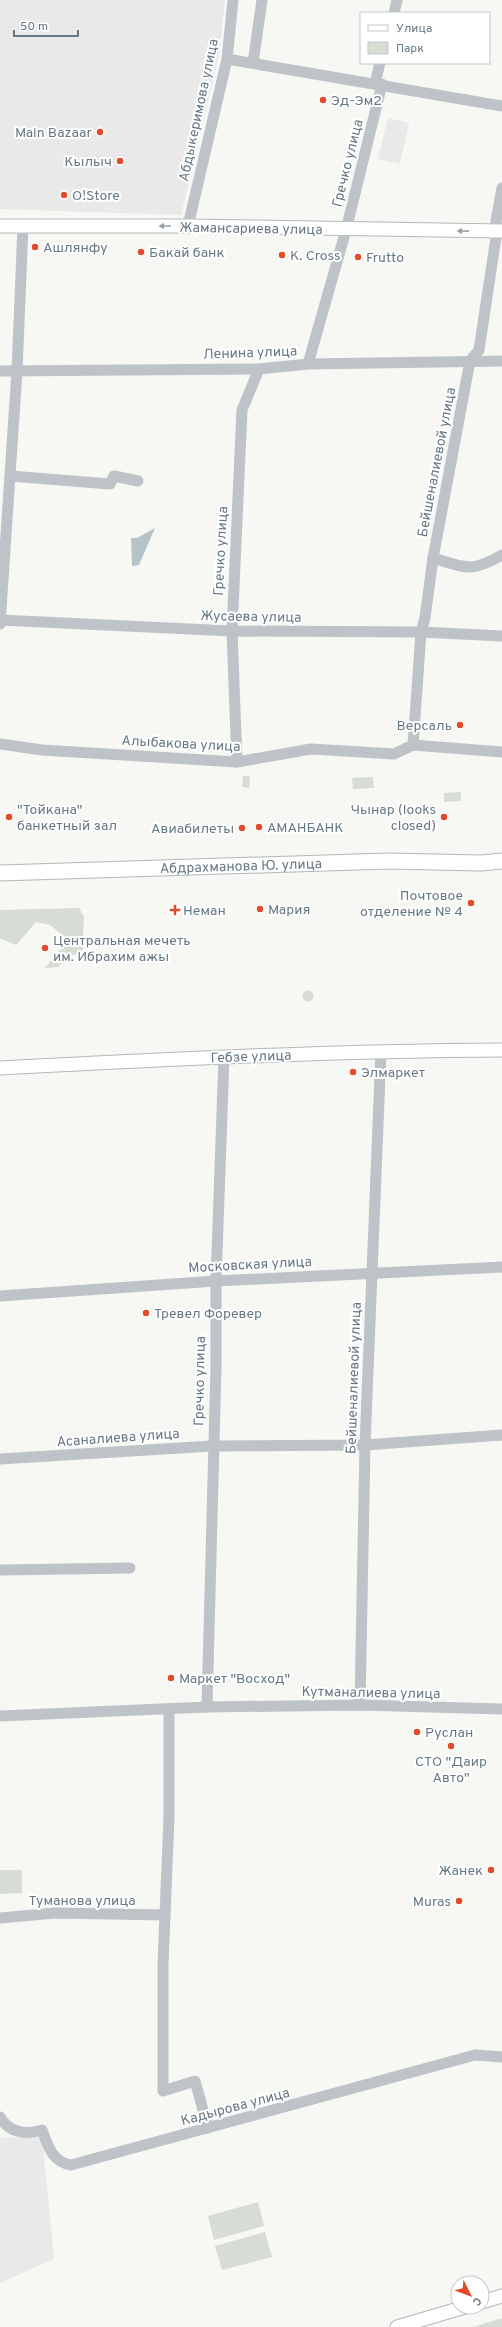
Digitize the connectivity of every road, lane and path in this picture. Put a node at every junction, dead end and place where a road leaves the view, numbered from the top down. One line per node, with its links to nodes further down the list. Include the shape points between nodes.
1 (233, 0): 5 (street, Абдыкеримова улица)
2 (262, 0): 6 (street)
3 (397, 0): 4 (street)
4 (394, 12)
5 (227, 59): 6 (street); 13 (street, Абдыкеримова улица)
6 (253, 63): 8 (street)
7 (380, 64): 8 (street, Гречко улица)
8 (378, 84): 9 (street); 14 (street, Гречко улица)
9 (502, 106)
10 (502, 188): 15 (street, Бейшеналиевой улица, via 496,221)
11 (0, 226): 12 (main road, Жамансариева улица)
12 (23, 226): 13 (main road, Жамансариева улица, one-way to 12); 20 (street)
13 (188, 226): 14 (main road, Жамансариева улица)
14 (346, 230): 15 (main road, Жамансариева улица, one-way to 14); 18 (street, Гречко улица)
15 (499, 231): 16 (street, Бейшеналиевой улица, via 479,350)
16 (470, 361): 17 (street, Ленина улица); 18 (street, Ленина улица); 25 (street, Бейшеналиевой улица)
17 (502, 361)
18 (308, 364): 19 (street, Ленина улица)
19 (259, 369): 20 (street, Ленина улица); 27 (street, Гречко улица, via 242,410)
20 (17, 370): 21 (street, Ленина улица); 22 (street)
21 (0, 371)
22 (10, 476): 23 (street, via 110,484 114,476); 26 (street)
23 (138, 481)
24 (502, 555): 25 (street, via 483,566 464,568)
25 (433, 558): 28 (street, Бейшеналиевой улица)
26 (0, 621): 27 (street, Жусаева улица)
27 (232, 631): 28 (street, Жусаева улица); 33 (street, Гречко улица)
28 (421, 632): 29 (street, Жусаева улица); 31 (street, Бейшеналиевой улица)
29 (502, 636)
30 (0, 744): 33 (street, Алыбакова улица, via 42,750)
31 (413, 745): 32 (street, Алыбакова улица); 33 (street, Алыбакова улица, via 394,754 311,749)
32 (502, 752)
33 (237, 762)
34 (502, 862): 35 (highway, Абдрахманова Ю. улица)
35 (481, 864): 36 (highway, Абдрахманова Ю. улица); 37 (highway, Абдрахманова Ю. улица, via 389,861)
36 (502, 871)
37 (0, 873)
38 (502, 1050): 39 (main road, Гебзе улица)
39 (380, 1051): 40 (main road, Гебзе улица); 43 (street, Бейшеналиевой улица)
40 (224, 1056): 41 (main road, Гебзе улица); 44 (street, Гречко улица)
41 (0, 1068)
42 (502, 1267): 43 (street, Московская улица)
43 (372, 1273): 44 (street, Московская улица); 47 (street, Бейшеналиевой улица)
44 (216, 1280): 45 (street, Московская улица); 48 (street, Гречко улица)
45 (0, 1296)
46 (502, 1435): 47 (street, Асаналиева улица)
47 (365, 1445): 48 (street, Асаналиева улица); 52 (street, Бейшеналиевой улица)
48 (212, 1446): 49 (street, Асаналиева улица); 53 (street, Гречко улица)
49 (0, 1459)
50 (130, 1568): 51 (street)
51 (0, 1570)
52 (360, 1706): 53 (street, Кутманалиева улица); 55 (street, Кутманалиева улица)
53 (207, 1707): 54 (street, Кутманалиева улица)
54 (169, 1709): 56 (street, Кутманалиева улица); 57 (street)
55 (502, 1709)
56 (0, 1716)
57 (165, 1915): 58 (street, Туманова улица, via 54,1913); 61 (street, via 164,2091 195,2081)
58 (0, 1918)
59 (502, 2057): 61 (street, Кадырова улица, via 475,2055)
60 (0, 2117): 61 (street, Кадырова улица, via 8,2128 16,2131 31,2134 42,2130 50,2153 65,2164 71,2165)
61 (208, 2128)
62 (502, 2296): 63 (main road)
63 (490, 2300)
64 (450, 2311): 65 (main road)
65 (397, 2327)

